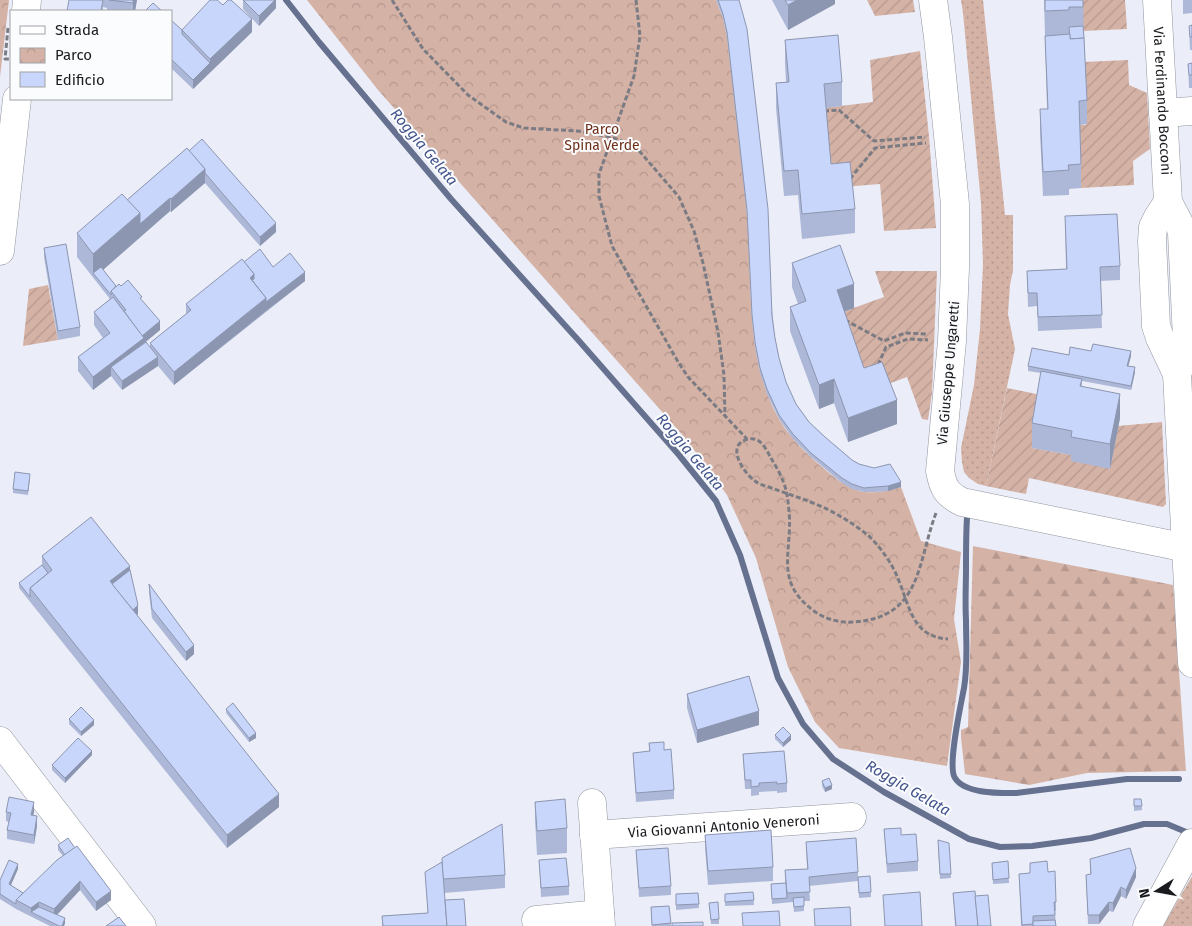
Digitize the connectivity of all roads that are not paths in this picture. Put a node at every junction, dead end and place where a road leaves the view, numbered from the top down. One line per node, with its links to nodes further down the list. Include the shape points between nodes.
1 (933, 0): 7 (street, Via Giuseppe Ungaretti, via 955,204 952,341 940,471 942,485 952,497 962,502)
2 (1157, 0): 5 (street, Via Ferdinando Bocconi)
3 (17, 100): 6 (street)
4 (1192, 111): 5 (street)
5 (1163, 113): 7 (street, Via Ferdinando Bocconi, via 1168,202 1182,233 1187,338 1177,374)
6 (0, 251)
7 (1189, 549): 8 (street, Via Ferdinando Bocconi)
8 (1192, 663)
9 (0, 741): 16 (street)
10 (592, 803): 12 (street)
11 (852, 817): 12 (street, Via Giovanni Antonio Veneroni)
12 (594, 835): 15 (street)
13 (1192, 843): 17 (street)
14 (536, 920): 15 (street)
15 (601, 920)
16 (142, 926)
17 (1147, 926)

